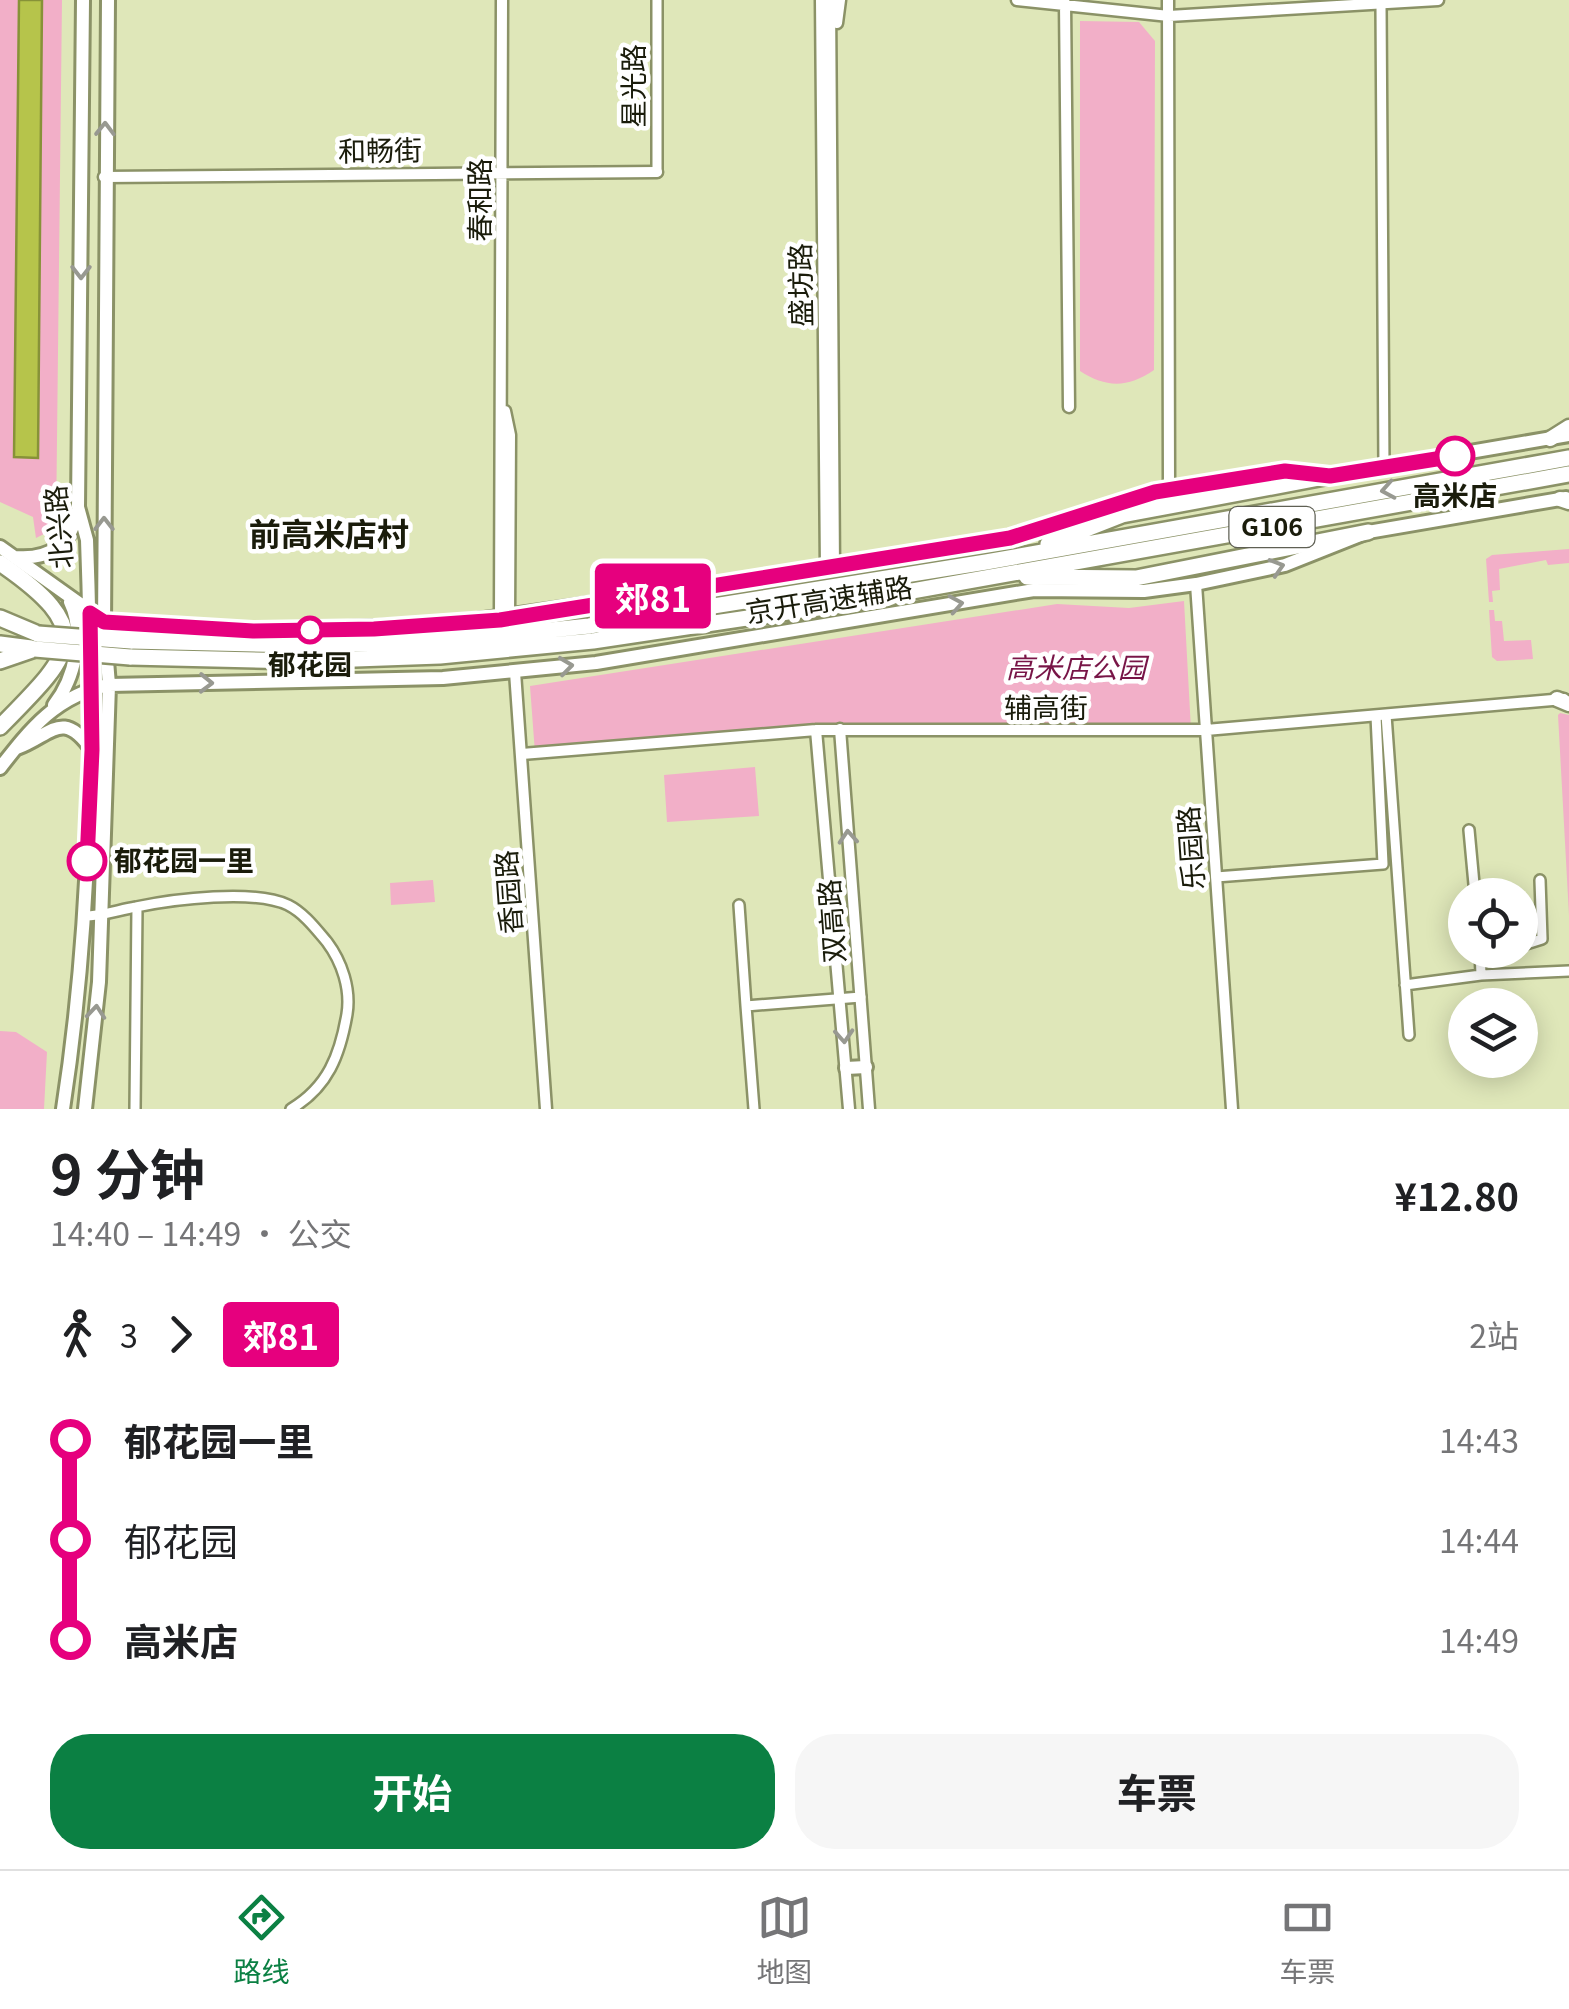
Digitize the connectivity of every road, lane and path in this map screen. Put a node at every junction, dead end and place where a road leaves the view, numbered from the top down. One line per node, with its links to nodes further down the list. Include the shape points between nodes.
1 (83, 0): 20 (main road, 北兴路, one-way to 20)
2 (108, 0): 19 (main road, 北兴路, one-way to 2)
3 (502, 0): 17 (street, 春和路)
4 (657, 0): 18 (street, 星光路)
5 (810, 0): 15 (street)
6 (820, 0): 15 (street, 盛坊路)
7 (830, 0): 16 (street, 盛坊路)
8 (840, 0): 16 (street)
9 (1017, 0): 12 (street)
10 (1168, 0): 14 (street)
11 (1438, 0): 13 (street)
12 (1065, 3): 14 (street); 22 (street)
13 (1381, 5): 14 (street); 27 (street)
14 (1169, 16): 29 (street)
15 (821, 33): 35 (street, 盛坊路)
16 (830, 58): 35 (street, 盛坊路)
17 (502, 172): 18 (street, 和畅街); 19 (street, 和畅街); 41 (street, 春和路, via 503,400 510,435)
18 (656, 172)
19 (104, 177): 21 (main road, 北兴路)
20 (80, 338): 21 (main road); 31 (main road, 北兴路)
21 (106, 338): 42 (main road, 北兴路, one-way to 21)
22 (1069, 407)
23 (1569, 427): 25 (main road)
24 (1569, 435): 25 (main road, 京开高速辅路)
25 (1550, 439): 27 (main road, 京开高速辅路)
26 (1561, 467): 36 (highway, G106)
27 (1384, 468): 28 (main road, 京开高速辅路)
28 (1330, 476): 29 (main road, 京开高速辅路, via 1285,471); 36 (highway, via 1122,515)
29 (1170, 490): 35 (main road, 京开高速辅路, via 1116,501 1037,532)
30 (1566, 500): 32 (main road, 京开高速辅路)
31 (78, 508): 34 (main road, via 68,541 56,550); 39 (main road, 北兴路, via 87,540)
32 (1368, 532): 36 (highway, via 1136,578); 37 (main road, 京开高速辅路, one-way to 32, via 1285,565)
33 (0, 547): 34 (main road, 京开高速辅路)
34 (6, 560): 38 (main road, 京开高速辅路); 53 (highway, via 51,601 64,627 52,675)
35 (830, 569): 41 (main road, 京开高速辅路)
36 (987, 570): 44 (highway, G106, bridge, via 613,638 460,654 299,661)
37 (1196, 584): 47 (main road, 京开高速辅路, one-way to 37, via 1034,590 1144,591); 56 (street, 乐园路)
38 (68, 598): 39 (main road, 京开高速辅路); 51 (main road, via 77,616 72,671)
39 (90, 613): 42 (main road, 京开高速辅路); 49 (main road, 北兴路)
40 (0, 618): 44 (highway)
41 (504, 619): 42 (main road, 京开高速辅路, via 253,631)
42 (104, 622): 48 (main road, 北兴路)
43 (0, 628): 44 (highway, G106)
44 (37, 642): 45 (highway, G106); 46 (highway)
45 (0, 644)
46 (0, 661)
47 (515, 672): 48 (main road, 京开高速辅路, one-way to 47); 59 (street, 香园路)
48 (109, 685): 49 (main road, 京开高速辅路); 68 (main road, 北兴路)
49 (91, 688): 51 (main road, 京开高速辅路); 58 (main road, 北兴路)
50 (1565, 701): 52 (street, 辅高街)
51 (49, 710): 57 (main road, 京开高速辅路)
52 (1381, 715): 56 (street, 辅高街); 62 (street, via 1384,864); 73 (street)
53 (0, 727)
54 (816, 730): 55 (street, 辅高街); 59 (street, 辅高街); 75 (street, 双高路)
55 (840, 730): 56 (street, 辅高街); 74 (street, 双高路, one-way to 55)
56 (1206, 730): 62 (street, 乐园路)
57 (15, 749): 58 (main road, via 64,726); 60 (main road, 京开高速辅路)
58 (92, 750): 67 (main road, 北兴路)
59 (522, 754): 84 (street, 香园路)
60 (0, 768)
61 (1470, 830): 63 (street)
62 (1216, 878): 88 (street, 乐园路)
63 (1473, 878)
64 (1540, 880): 69 (street)
65 (136, 906): 68 (street); 82 (street); 83 (street, via 246,898 288,905 335,953 347,987 341,1048 327,1078)
66 (739, 906): 76 (street)
67 (84, 916): 68 (street); 80 (main road, 北兴路)
68 (102, 916): 81 (main road, 北兴路, one-way to 68)
69 (1538, 940)
70 (1481, 968): 72 (street)
71 (1569, 971): 72 (street)
72 (1481, 976): 73 (street)
73 (1404, 985): 77 (street)
74 (861, 997): 75 (street); 78 (street, 双高路)
75 (842, 1000): 76 (street); 79 (street, 双高路, one-way to 79)
76 (746, 1006): 85 (street)
77 (1408, 1035)
78 (866, 1066): 79 (main road); 87 (street, 双高路)
79 (846, 1068): 86 (street, 双高路)
80 (63, 1109)
81 (85, 1109)
82 (135, 1109)
83 (291, 1109)
84 (546, 1109)
85 (754, 1109)
86 (849, 1109)
87 (869, 1109)
88 (1232, 1109)

